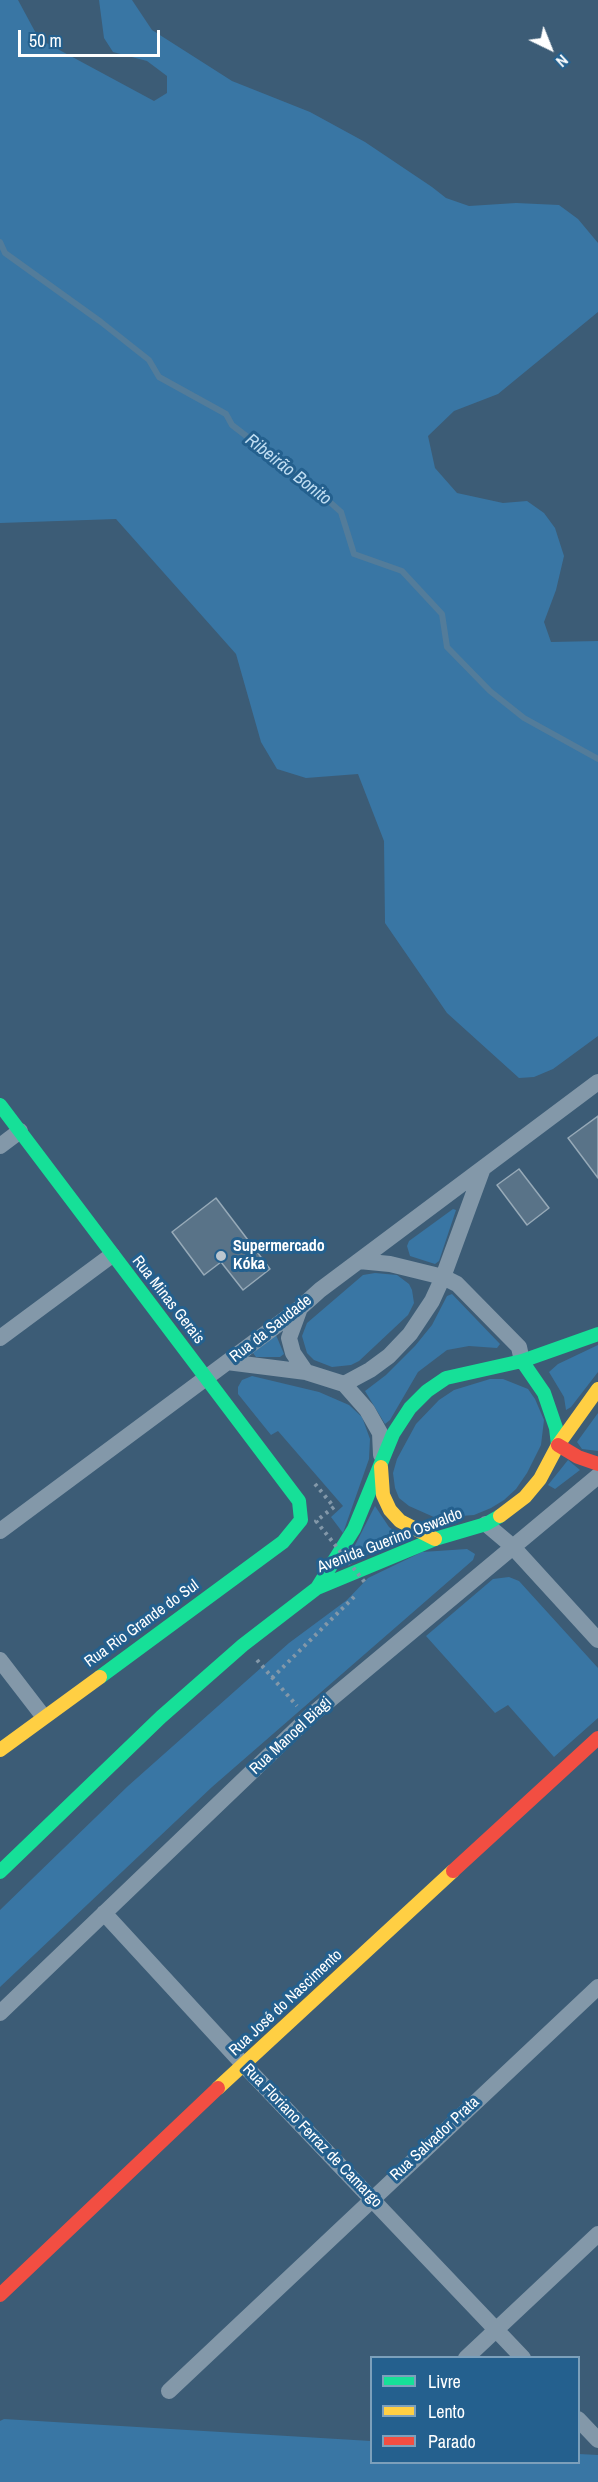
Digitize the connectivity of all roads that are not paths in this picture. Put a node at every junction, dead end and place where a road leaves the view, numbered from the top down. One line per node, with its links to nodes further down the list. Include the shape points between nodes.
1 (598, 1082): 5 (street, Rua da Saudade)
2 (0, 1105): 3 (street, Rua Minas Gerais)
3 (20, 1131): 4 (street); 6 (street, Rua Minas Gerais)
4 (0, 1146)
5 (483, 1167): 7 (street, Rua da Saudade); 8 (street)
6 (112, 1255): 11 (street); 15 (street, Rua Minas Gerais)
7 (359, 1261): 8 (street); 9 (street, Rua da Saudade)
8 (442, 1277): 12 (street, via 457,1284 519,1347); 16 (street, via 411,1334 389,1356)
9 (300, 1308): 13 (street, Rua da Saudade); 14 (street, via 289,1338 293,1353)
10 (598, 1334): 12 (street, Avenida Guerino Oswaldo)
11 (0, 1338)
12 (522, 1361): 18 (street, via 544,1393); 19 (street, Avenida Guerino Oswaldo, via 446,1378 427,1391 410,1408)
13 (227, 1362): 14 (street); 15 (street, Rua da Saudade)
14 (306, 1372): 16 (street)
15 (207, 1377): 22 (street, Rua Minas Gerais, via 298,1501); 24 (street, Rua da Saudade)
16 (344, 1384): 19 (street, via 380,1432)
17 (598, 1389): 18 (street, Avenida Guerino Oswaldo)
18 (558, 1445): 20 (street); 23 (street, Avenida Guerino Oswaldo, via 540,1479 525,1497)
19 (381, 1459): 25 (street, via 383,1495 390,1510 400,1521); 27 (street, Avenida Guerino Oswaldo, via 354,1529)
20 (598, 1464)
21 (598, 1476): 26 (street, Rua Manoel Biagi)
22 (300, 1520): 30 (street, Rua Rio Grande do Sul, via 283,1542)
23 (486, 1524): 25 (street, Avenida Guerino Oswaldo); 26 (street)
24 (0, 1531)
25 (435, 1539): 27 (street, Avenida Guerino Oswaldo)
26 (512, 1546): 28 (street); 34 (street, Rua Manoel Biagi, via 308,1718)
27 (317, 1588): 33 (street, via 243,1645 161,1718)
28 (598, 1640)
29 (0, 1660): 30 (street)
30 (43, 1716): 32 (street, Rua Rio Grande do Sul)
31 (598, 1738): 37 (street, Rua José do Nascimento)
32 (0, 1750)
33 (0, 1872)
34 (104, 1913): 36 (street, Rua Manoel Biagi); 37 (street, Rua Floriano Ferraz de Camargo)
35 (598, 1987): 38 (street, Rua Salvador Prata)
36 (0, 2013)
37 (243, 2064): 38 (street, Rua Floriano Ferraz de Camargo); 40 (street, Rua José do Nascimento)
38 (372, 2199): 41 (street, Rua Floriano Ferraz de Camargo); 44 (street, Rua Salvador Prata)
39 (598, 2234): 41 (street)
40 (0, 2295)
41 (497, 2329): 42 (street); 43 (street, Rua Floriano Ferraz de Camargo)
42 (468, 2356)
43 (521, 2356)
44 (169, 2391)
45 (580, 2420): 46 (street)
46 (598, 2440)

